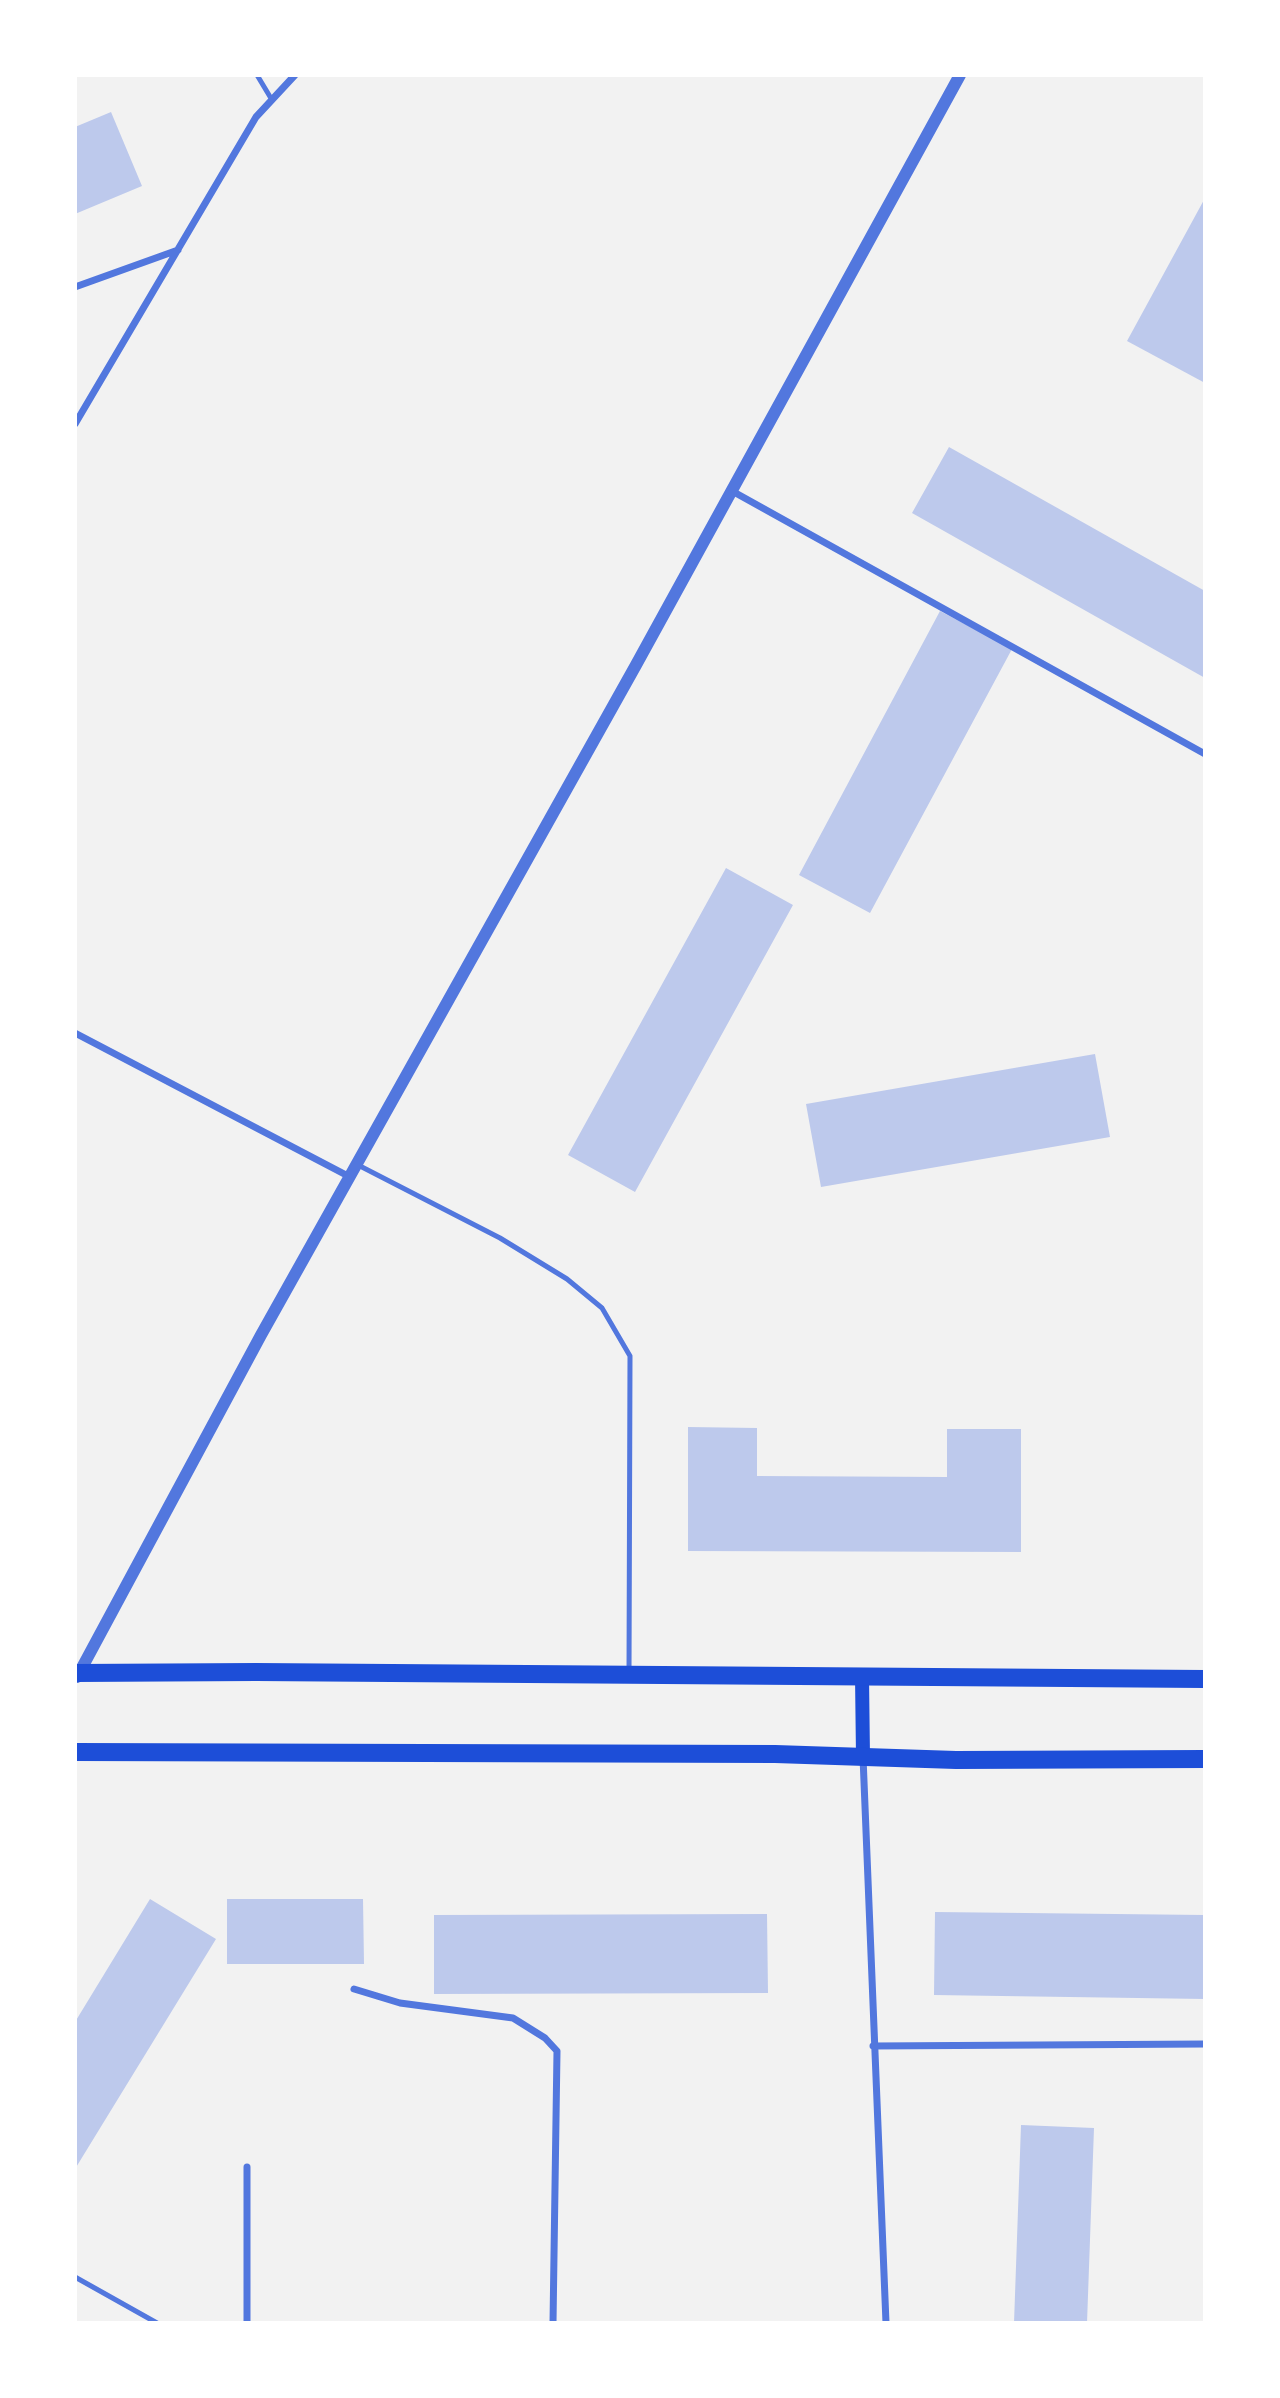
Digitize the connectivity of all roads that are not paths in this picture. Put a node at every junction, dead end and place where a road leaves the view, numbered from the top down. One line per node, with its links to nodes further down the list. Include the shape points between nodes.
1 (257, 75): 6 (lane)
2 (295, 75): 6 (street)
3 (949, 75): 5 (street)
4 (960, 75): 5 (street)
5 (950, 93): 10 (street)
6 (272, 100): 7 (street, via 256,117)
7 (178, 250): 8 (street); 9 (street)
8 (75, 287)
9 (75, 424)
10 (732, 491): 11 (street); 13 (street)
11 (1205, 754)
12 (75, 1033): 14 (street)
13 (356, 1164): 14 (street); 16 (lane, via 500,1238 567,1279 602,1308 630,1356)
14 (350, 1177): 15 (street)
15 (77, 1675): 16 (main road)
16 (629, 1675): 17 (main road)
17 (862, 1676): 18 (main road); 20 (main road)
18 (1205, 1679)
19 (75, 1752): 20 (main road)
20 (863, 1757): 21 (main road); 24 (street)
21 (1205, 1759)
22 (354, 1989): 29 (street, via 400,2003 513,2018 557,2051)
23 (1205, 2044): 24 (street)
24 (873, 2046): 30 (street)
25 (247, 2166): 28 (street)
26 (75, 2277): 27 (lane)
27 (157, 2323)
28 (247, 2323)
29 (553, 2323)
30 (886, 2323)

